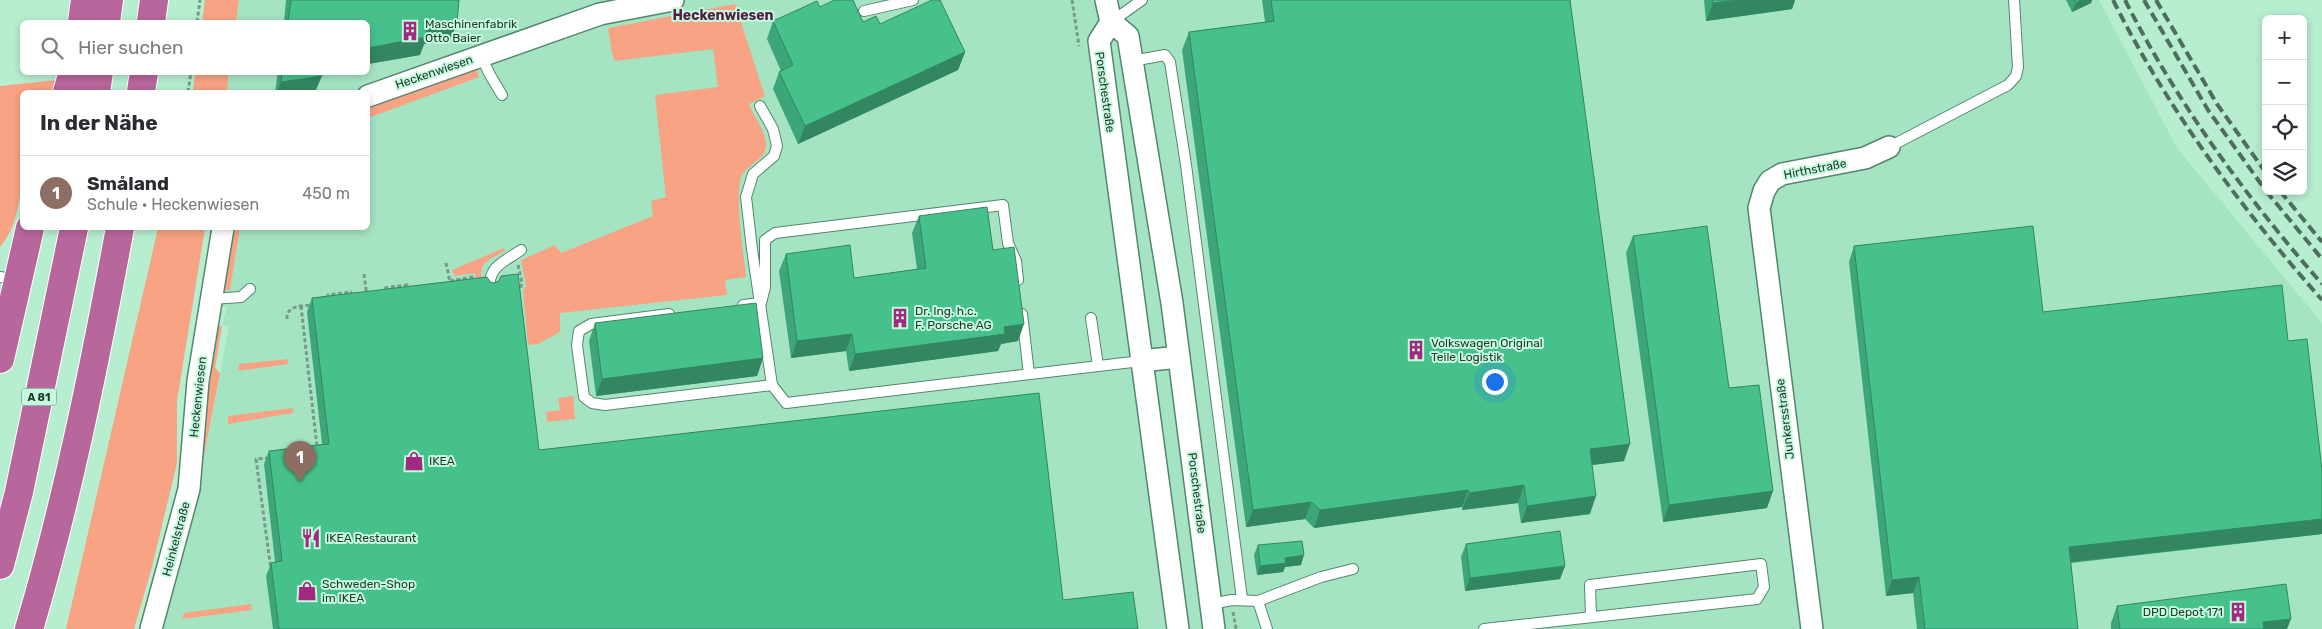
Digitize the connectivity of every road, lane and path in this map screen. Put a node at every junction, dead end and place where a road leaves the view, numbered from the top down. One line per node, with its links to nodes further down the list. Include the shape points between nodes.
1 (85, 0): 11 (highway)
2 (109, 0): 12 (highway)
3 (154, 0): 13 (highway)
4 (200, 0): 14 (path)
5 (674, 0): 16 (street, Heckenwiesen, via 600,14)
6 (913, 0): 10 (lane)
7 (1106, 0): 15 (street)
8 (1142, 0): 15 (lane)
9 (2014, 0): 29 (lane, via 2016,76 2008,84)
10 (864, 11)
11 (82, 20)
12 (106, 20)
13 (151, 20)
14 (198, 20)
15 (1111, 22): 17 (street, Porschestraße, via 1128,36); 64 (street, Porschestraße, via 1098,41)
16 (481, 56): 26 (street, Heckenwiesen); 27 (lane)
17 (1132, 61): 62 (street, Porschestraße); 74 (lane, via 1165,55 1170,62)
18 (71, 75): 22 (highway)
19 (99, 75): 23 (highway)
20 (144, 75): 24 (highway)
21 (191, 75): 25 (path)
22 (68, 90)
23 (96, 90)
24 (141, 90)
25 (188, 90)
26 (370, 95)
27 (502, 95)
28 (760, 106): 54 (lane, via 773,129 777,146 774,156 753,174 746,197)
29 (1889, 148): 30 (street, Hirthstraße, via 1865,158 1782,174 1770,181)
30 (1759, 208): 84 (street, Junkersstraße)
31 (29, 230): 38 (highway)
32 (74, 230): 71 (highway, A 81, via 19,492)
33 (120, 230): 78 (highway, via 98,346)
34 (223, 230): 49 (street, Heckenwiesen)
35 (518, 252): 43 (lane, via 494,268 489,277); 50 (path, via 522,275)
36 (446, 263): 39 (path)
37 (364, 274): 48 (path)
38 (8, 279): 63 (highway)
39 (450, 281): 40 (path, via 472,277); 41 (path)
40 (473, 286)
41 (450, 288)
42 (250, 289): 49 (lane, via 241,297)
43 (489, 290)
44 (417, 292): 53 (path, via 408,293 407,285 384,288)
45 (392, 295): 46 (path)
46 (383, 296)
47 (375, 297): 48 (path)
48 (367, 298): 51 (path)
49 (212, 299): 68 (street, Heckenwiesen, via 198,381)
50 (520, 299)
51 (352, 300): 52 (path); 55 (path, via 351,292 328,295 331,302)
52 (342, 301)
53 (386, 302)
54 (761, 302): 58 (lane); 66 (lane, via 765,287 764,240 775,233 1003,205 1008,243 1016,261); 67 (lane)
55 (324, 303)
56 (316, 304): 57 (path)
57 (301, 306): 61 (path, via 290,309); 69 (path)
58 (732, 306)
59 (676, 313): 67 (lane, via 590,324 579,330 577,345 584,397 592,403 605,405)
60 (1091, 318): 65 (lane)
61 (288, 320)
62 (1179, 357): 64 (street); 76 (street, Porschestraße)
63 (0, 359)
64 (1141, 361): 65 (lane); 80 (street, Porschestraße)
65 (1098, 366): 66 (lane)
66 (1029, 374): 67 (lane, via 786,403)
67 (772, 384)
68 (194, 448): 79 (street, Heinkelstraße, via 193,491)
69 (318, 452)
70 (274, 457): 73 (path, via 256,460)
71 (0, 565)
72 (1353, 569): 75 (lane, via 1321,577)
73 (271, 573)
74 (1242, 599): 75 (lane); 76 (lane)
75 (1258, 601): 82 (lane)
76 (1211, 604): 81 (street, Porschestraße)
77 (1591, 618): 77 (lane, via 1757,599 1764,587 1761,564 1590,584); 83 (lane)
78 (29, 629)
79 (151, 629)
80 (1178, 629)
81 (1214, 629)
82 (1267, 629)
83 (1484, 629)
84 (1812, 629)

